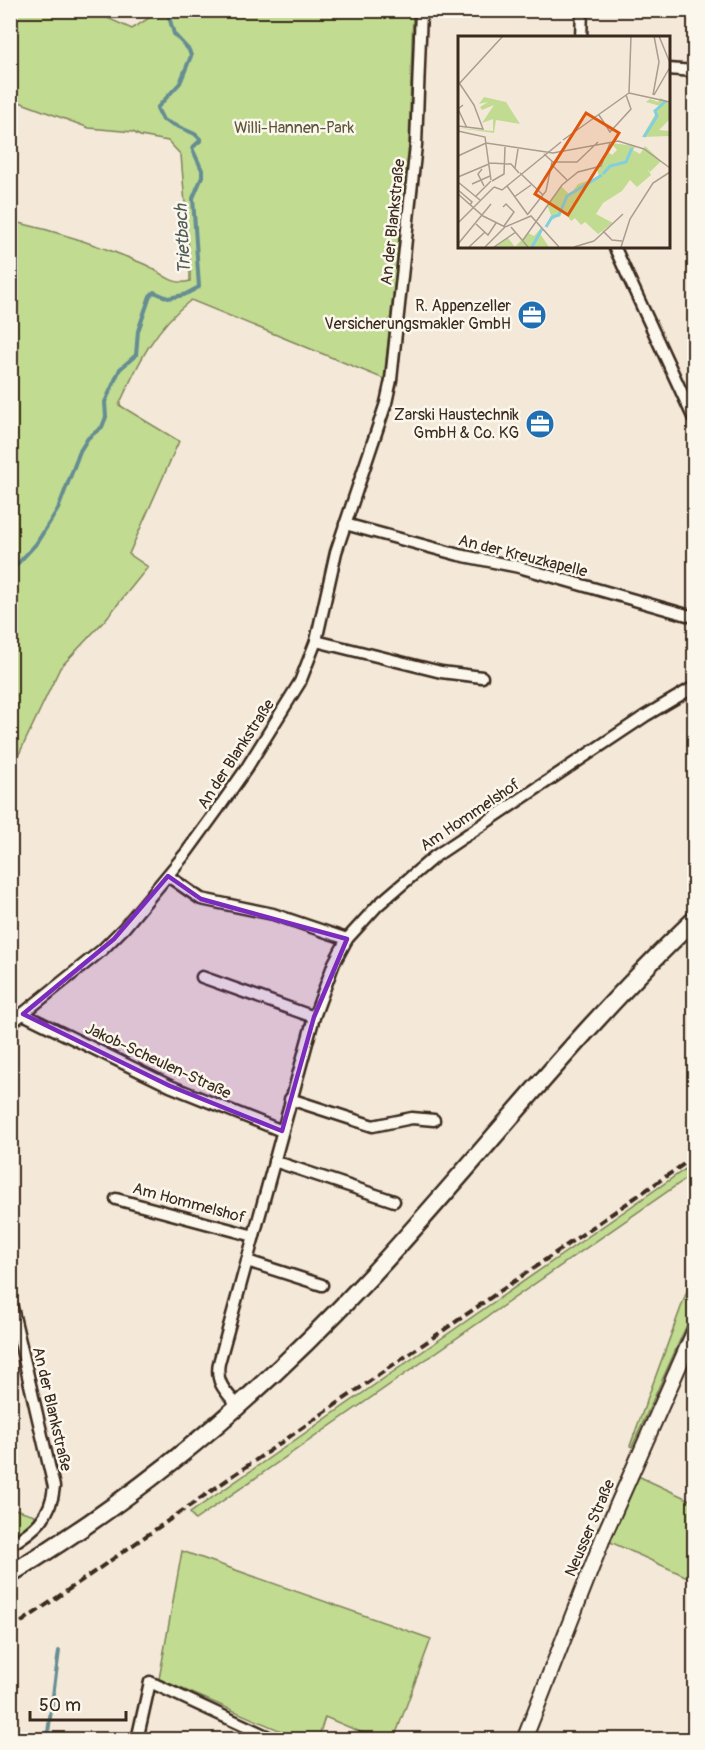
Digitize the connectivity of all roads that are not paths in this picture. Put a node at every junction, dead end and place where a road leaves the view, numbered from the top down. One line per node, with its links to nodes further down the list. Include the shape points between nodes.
1 (421, 10): 8 (street, An der Blankstraße, via 416,146 395,357 386,403)
2 (582, 10): 3 (street)
3 (581, 36)
4 (669, 69): 5 (street)
5 (694, 71)
6 (615, 248): 7 (street)
7 (694, 419)
8 (345, 524): 9 (street, An der Kreuzkapelle, via 519,567); 10 (street, An der Blankstraße, via 331,568)
9 (694, 617)
10 (316, 641): 11 (street, via 441,672); 13 (street, An der Blankstraße, via 306,671 258,750)
11 (482, 677)
12 (694, 687): 15 (street, Am Hommelshof, via 434,857 378,905)
13 (168, 876): 15 (street, via 201,899 290,919); 17 (street, An der Blankstraße, via 114,939)
14 (694, 920): 31 (main road, via 619,997 363,1284)
15 (346, 939): 18 (street, Am Hommelshof)
16 (202, 977): 18 (street)
17 (23, 1014): 19 (street, An der Blankstraße); 22 (street, Jakob-Scheulen-Straße, via 170,1086)
18 (314, 1017): 20 (street, Am Hommelshof)
19 (10, 1024)
20 (290, 1099): 21 (street, via 373,1126 412,1118); 22 (street, Am Hommelshof)
21 (434, 1120)
22 (282, 1131): 23 (street, Am Hommelshof)
23 (274, 1161): 25 (street); 26 (street, Am Hommelshof)
24 (116, 1199): 26 (street, Am Hommelshof)
25 (394, 1201)
26 (254, 1236): 27 (street, Am Hommelshof)
27 (247, 1261): 28 (street); 31 (street, Am Hommelshof, via 217,1371 220,1385)
28 (322, 1285)
29 (10, 1299): 32 (street, An der Blankstraße, via 54,1487 45,1518)
30 (694, 1332): 36 (street, Neusser Straße, via 605,1533)
31 (238, 1406): 33 (main road, via 135,1491)
32 (10, 1545)
33 (10, 1574)
34 (137, 1740): 35 (street, via 150,1682)
35 (275, 1740)
36 (524, 1740)

